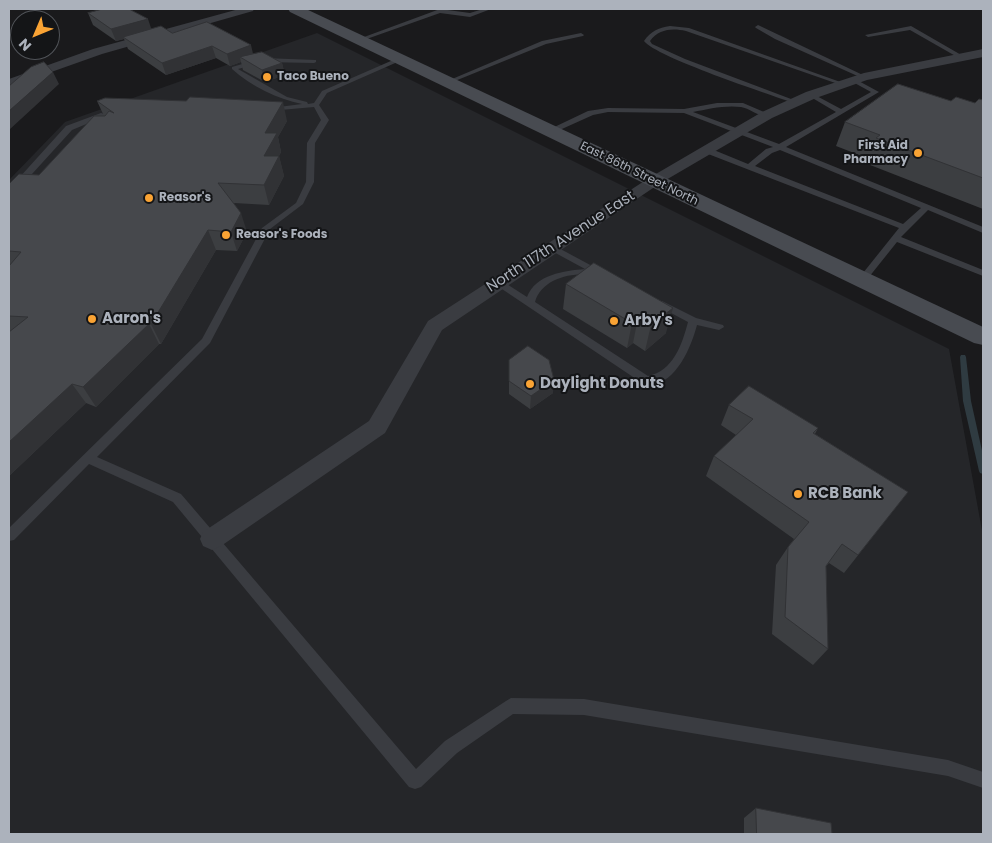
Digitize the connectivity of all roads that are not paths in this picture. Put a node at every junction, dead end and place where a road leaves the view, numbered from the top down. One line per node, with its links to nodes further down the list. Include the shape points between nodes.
1 (226, 9): 6 (street)
2 (249, 9): 6 (street)
3 (295, 9): 9 (main road, East 86th Street North)
4 (488, 9): 9 (lane, via 470,15 440,11)
5 (758, 27): 15 (lane)
6 (161, 32): 14 (street)
7 (581, 35): 16 (lane, via 544,42)
8 (868, 35): 10 (lane, via 911,28)
9 (359, 40): 11 (main road, East 86th Street North)
10 (972, 55): 13 (street); 15 (street, North 117th Avenue East)
11 (400, 59): 16 (main road, East 86th Street North); 19 (lane, via 324,92)
12 (314, 61): 19 (lane, via 266,59 234,68 284,99)
13 (983, 62)
14 (11, 80)
15 (853, 81): 17 (street, North 117th Avenue East); 18 (lane, via 687,28 658,31 647,41 650,46 683,60); 23 (lane, via 876,92)
16 (448, 82): 25 (main road, East 86th Street North)
17 (811, 95): 18 (street, North 117th Avenue East); 23 (lane)
18 (796, 102): 24 (street, North 117th Avenue East)
19 (316, 105): 21 (lane); 47 (lane, via 325,120 312,143 310,182 299,204 266,228 206,341)
20 (116, 110): 31 (lane, via 69,128)
21 (258, 111)
22 (684, 111): 24 (lane, via 716,105 742,105); 25 (lane, via 608,110 591,113); 26 (lane)
23 (842, 112): 27 (lane)
24 (767, 115): 26 (street, North 117th Avenue East)
25 (550, 131): 30 (main road, East 86th Street North)
26 (737, 131): 27 (lane); 28 (street, North 117th Avenue East)
27 (780, 147): 29 (lane, via 769,151); 32 (lane)
28 (706, 150): 29 (lane); 30 (street, North 117th Avenue East)
29 (749, 167): 33 (lane)
30 (654, 181): 36 (street, North 117th Avenue East); 40 (main road, East 86th Street North)
31 (9, 194)
32 (927, 207): 33 (lane); 34 (lane)
33 (904, 228): 35 (lane)
34 (983, 230)
35 (896, 238): 38 (lane); 40 (lane)
36 (553, 248): 37 (lane); 41 (street, North 117th Avenue East)
37 (595, 270): 39 (lane); 43 (lane, via 543,283 533,293)
38 (983, 273)
39 (611, 278)
40 (862, 280): 46 (main road, East 86th Street North)
41 (499, 283): 43 (lane); 49 (street, North 117th Avenue East, via 435,326 377,427)
42 (652, 300): 44 (lane)
43 (530, 304): 44 (lane, via 646,380 668,374 687,347)
44 (694, 321): 45 (lane)
45 (719, 327)
46 (983, 337)
47 (88, 458): 48 (lane); 49 (lane, via 176,498)
48 (9, 536)
49 (212, 539): 50 (lane, via 415,781 451,747 511,706 584,707 948,768)
50 (983, 780)

